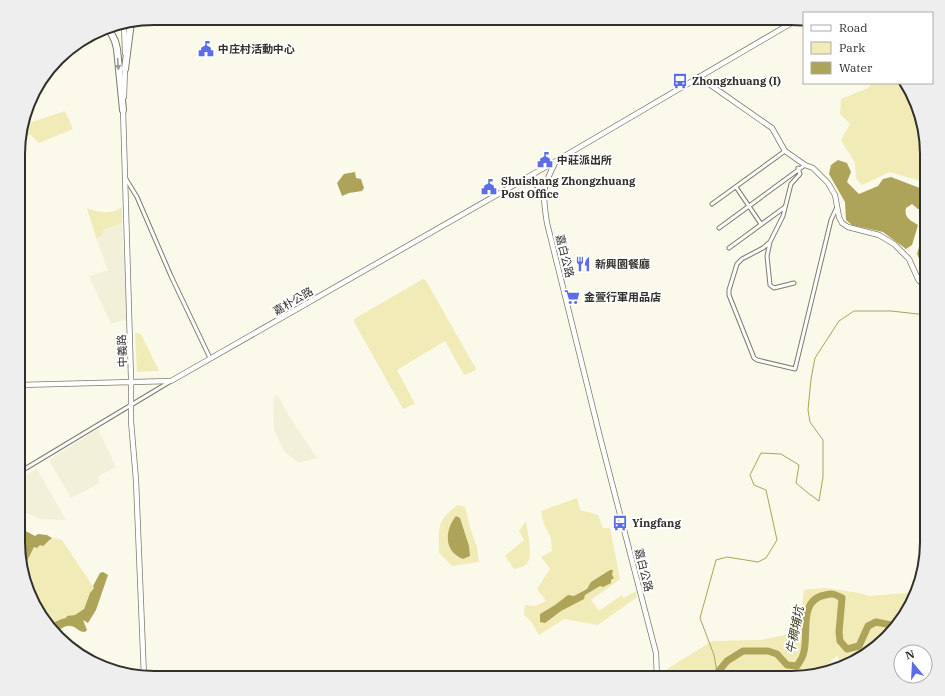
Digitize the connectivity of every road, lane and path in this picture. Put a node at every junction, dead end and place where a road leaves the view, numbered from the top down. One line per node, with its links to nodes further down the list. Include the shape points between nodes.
1 (790, 25): 6 (main road)
2 (130, 27): 5 (highway)
3 (124, 28): 5 (main road, 中義路)
4 (111, 33): 7 (highway, one-way to 7, via 117,49)
5 (125, 69): 7 (main road, 中義路)
6 (699, 77): 8 (main road, via 767,123); 9 (main road)
7 (123, 110): 12 (main road, 中義路)
8 (785, 151): 10 (main road); 14 (street)
9 (556, 161): 13 (main road, 嘉朴公路); 15 (main road, 嘉白公路)
10 (804, 165): 11 (street); 18 (main road, via 813,168 828,183 835,194)
11 (798, 168): 17 (street); 19 (street, via 800,174 791,184)
12 (125, 178): 26 (street, via 137,197); 27 (main road, 中義路)
13 (526, 178): 15 (street); 26 (main road, 嘉朴公路)
14 (736, 187): 16 (street); 17 (street)
15 (543, 190): 33 (main road, 嘉白公路, via 548,223 601,441 656,653)
16 (712, 204)
17 (749, 206): 20 (street); 21 (street)
18 (838, 206): 22 (street, via 831,220 795,369 754,358 729,295 737,264); 24 (main road, via 842,223 879,235 894,244 909,259)
19 (785, 207): 20 (street); 22 (street)
20 (761, 224): 23 (street)
21 (718, 228)
22 (770, 242): 25 (street, via 767,256 770,285 774,288)
23 (729, 248)
24 (920, 281)
25 (794, 283)
26 (210, 358): 28 (main road, 嘉朴公路)
27 (131, 382): 28 (main road); 29 (main road); 30 (main road, 中義路)
28 (171, 382): 30 (street)
29 (25, 384)
30 (131, 404): 31 (street); 32 (main road, 中義路)
31 (25, 469)
32 (144, 671)
33 (657, 671)

